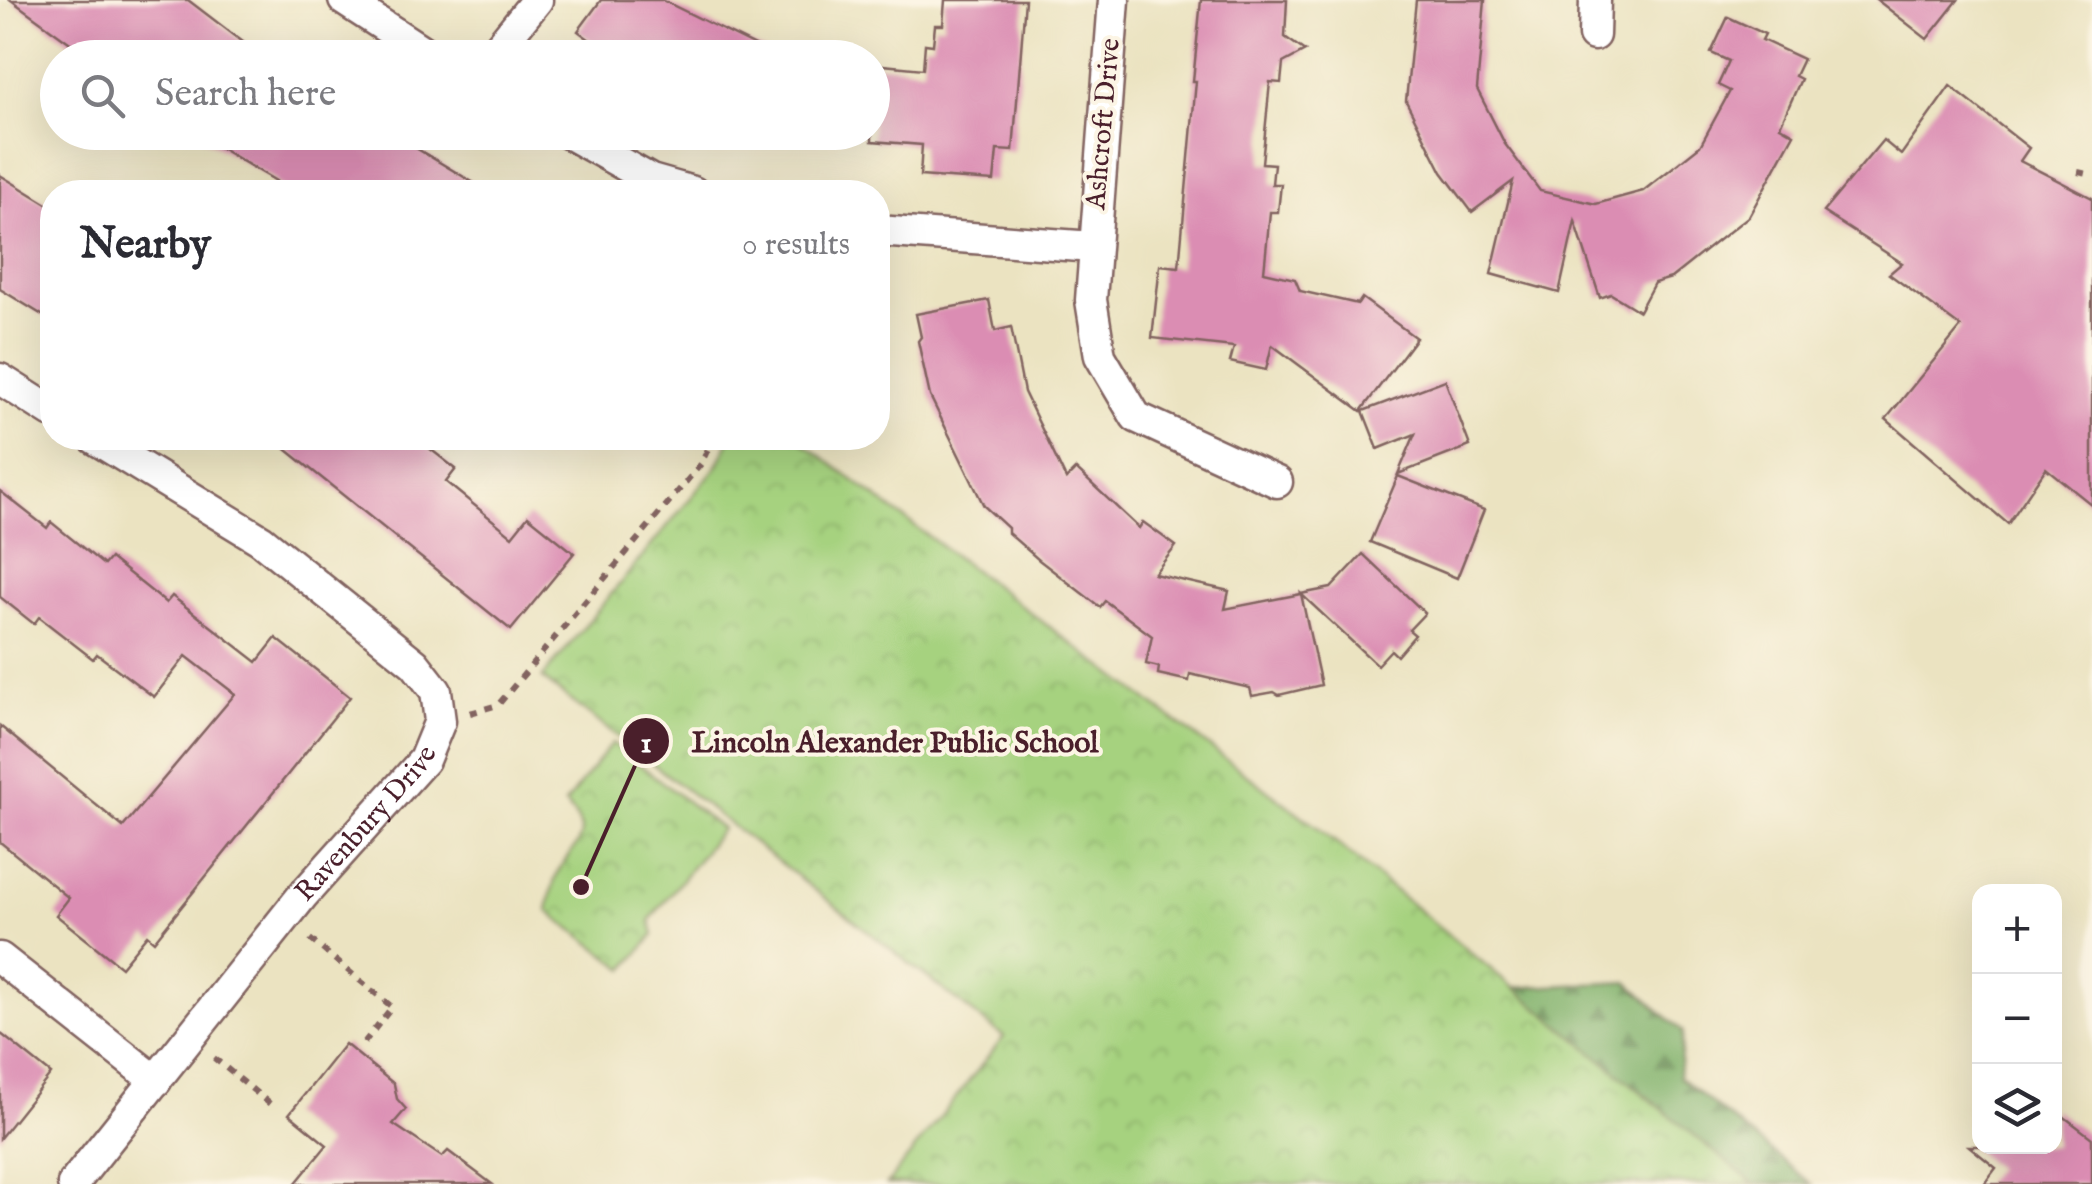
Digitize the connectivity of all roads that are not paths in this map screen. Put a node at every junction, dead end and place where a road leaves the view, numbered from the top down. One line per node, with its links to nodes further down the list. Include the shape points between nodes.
1 (344, 0): 6 (street)
2 (537, 0): 7 (street)
3 (1114, 0): 11 (street, Ashcroft Drive)
4 (1595, 0): 5 (street)
5 (1594, 35)
6 (405, 40)
7 (505, 40)
8 (598, 150): 9 (street)
9 (651, 180)
10 (890, 232): 11 (street)
11 (1094, 247): 15 (street, Ashcroft Drive, via 1100,356 1136,417)
12 (0, 380): 13 (street)
13 (40, 405)
14 (114, 450): 17 (street, Ravenbury Drive, via 260,540 415,664 436,690 440,722 424,760 284,918)
15 (1277, 482)
16 (0, 958): 17 (street)
17 (156, 1081): 18 (street, Ravenbury Drive)
18 (73, 1184)

